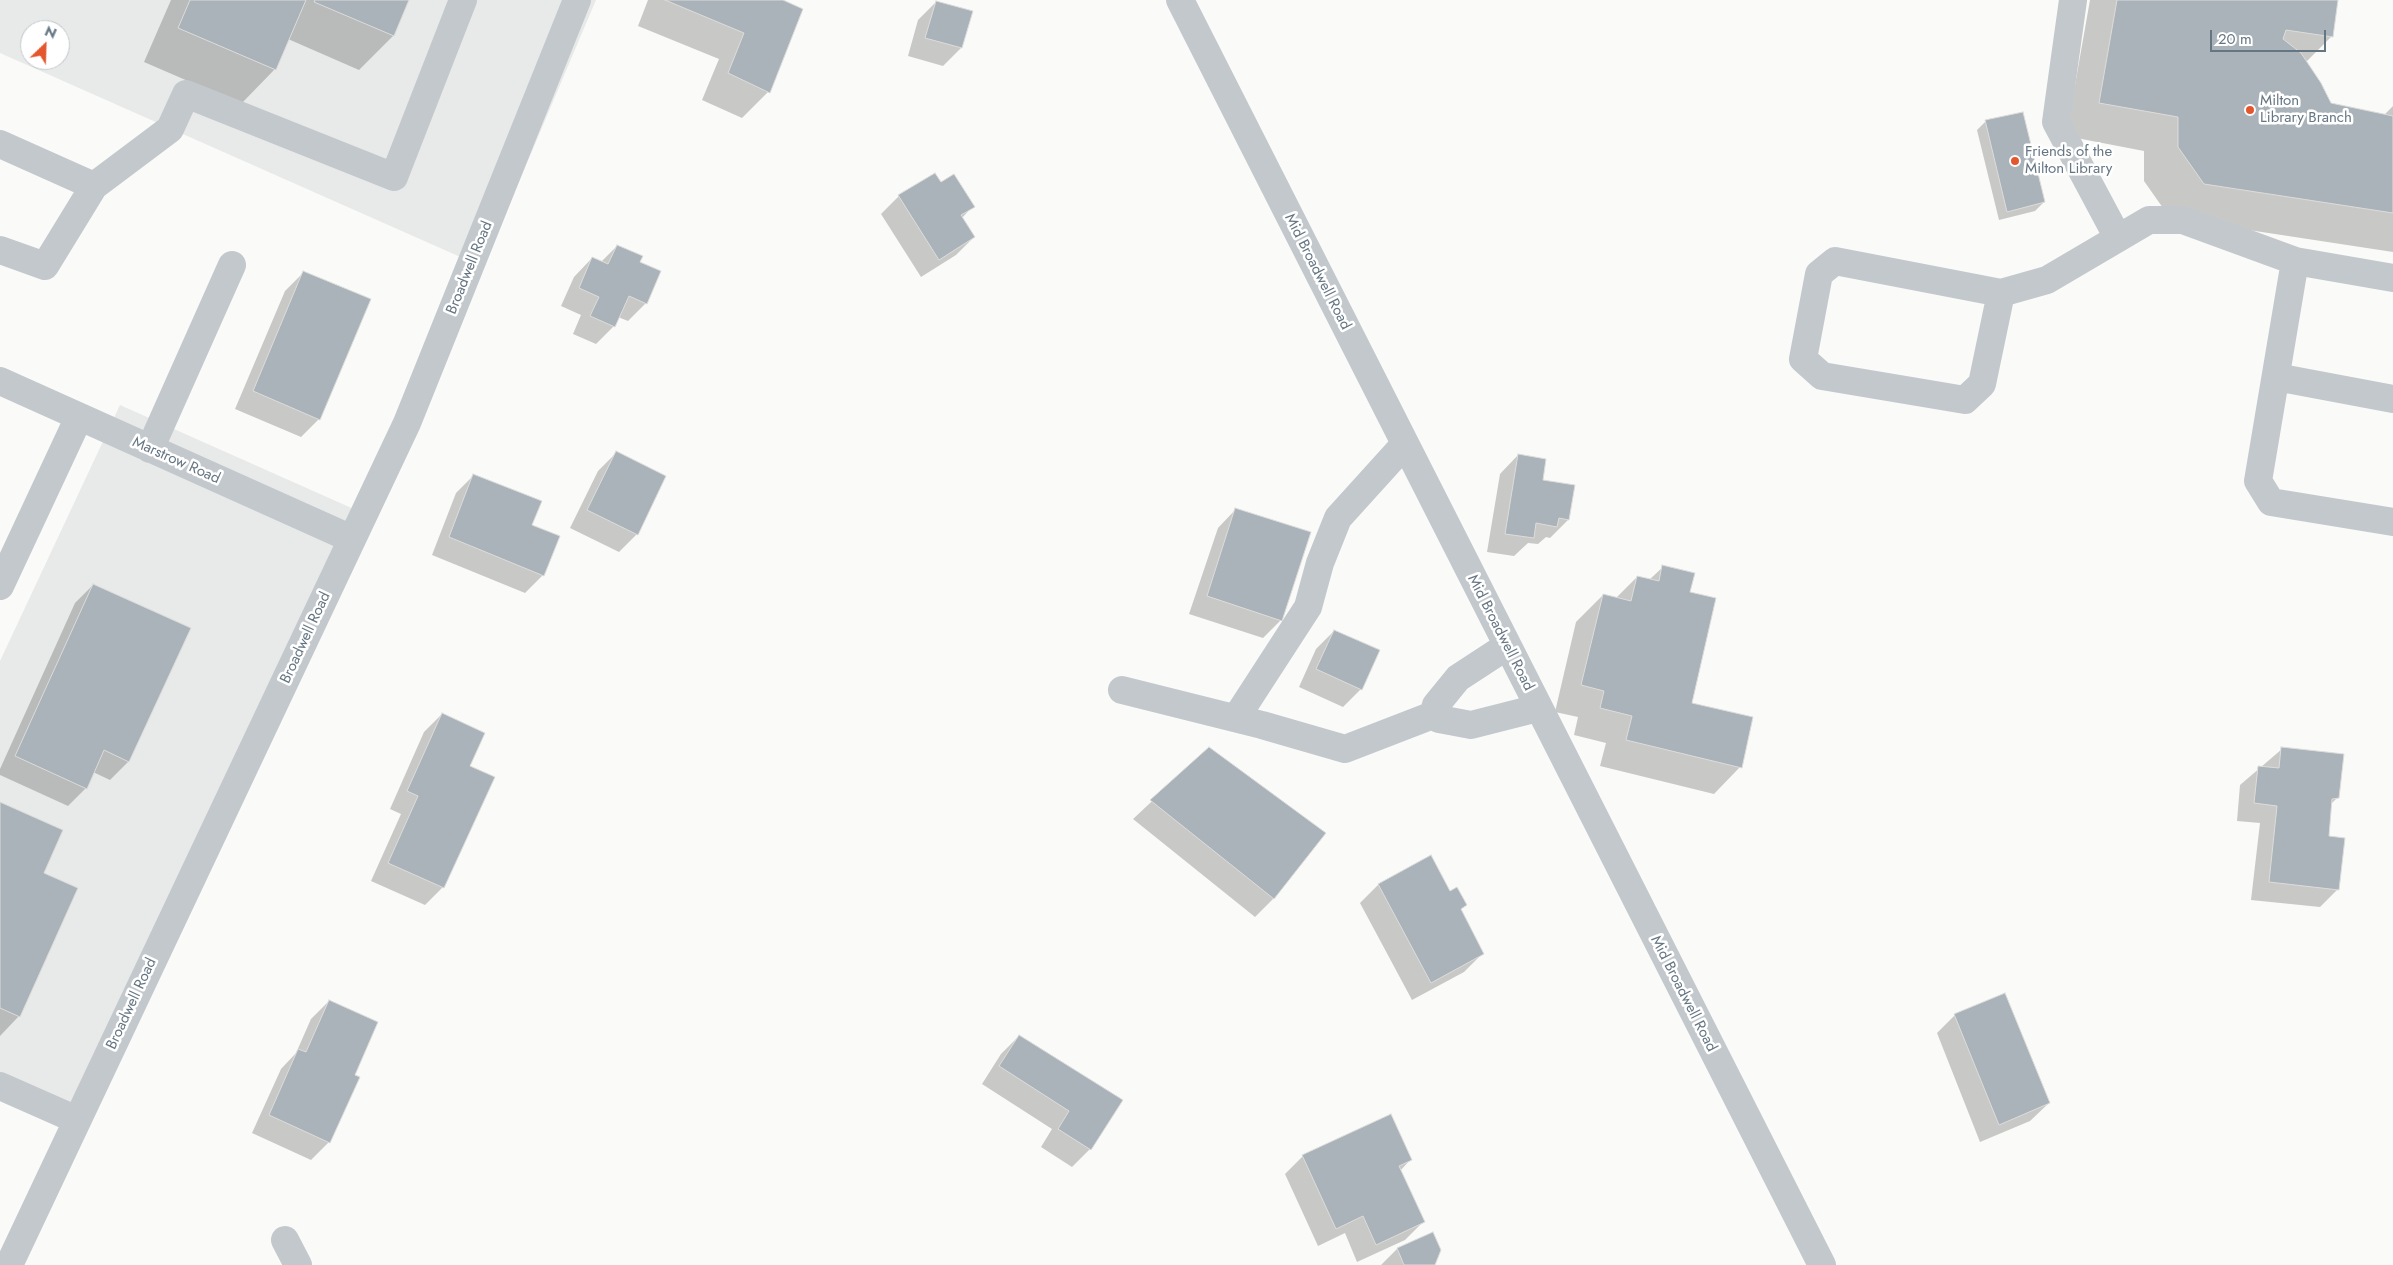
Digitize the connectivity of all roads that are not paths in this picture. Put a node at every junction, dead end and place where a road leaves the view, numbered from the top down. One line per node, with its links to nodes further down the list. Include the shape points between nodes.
1 (463, 0): 6 (street, via 394,177 186,94 170,129)
2 (577, 0): 20 (street, Broadwell Road, via 407,423)
3 (1180, 0): 17 (street, Mid Broadwell Road)
4 (2073, 0): 7 (street, via 2056,122)
5 (0, 144): 6 (street)
6 (94, 186): 8 (street, via 45,266)
7 (2118, 238): 9 (street, via 2149,220 2183,220); 12 (street, via 2046,280)
8 (0, 250)
9 (2295, 261): 11 (street); 13 (street)
10 (232, 265): 18 (street)
11 (2393, 278)
12 (2001, 293): 12 (street, via 1834,261 1818,274 1803,359 1822,376 1965,400 1982,384)
13 (2276, 376): 15 (street); 19 (street, via 2258,481 2271,502)
14 (0, 381): 16 (street, Marstrow Road)
15 (2393, 399)
16 (79, 417): 18 (street, Marstrow Road); 21 (street)
17 (1405, 444): 22 (street, Mid Broadwell Road); 26 (street, via 1338,518 1320,563 1308,607)
18 (150, 449): 20 (street, Marstrow Road)
19 (2393, 522)
20 (352, 539): 28 (street, Broadwell Road)
21 (0, 586)
22 (1507, 646): 24 (street, Mid Broadwell Road); 25 (street, via 1458,678 1436,705)
23 (1122, 690): 26 (street)
24 (1538, 708): 25 (street, via 1471,724 1439,719); 32 (street, Mid Broadwell Road)
25 (1433, 715): 26 (street, via 1345,749)
26 (1236, 718)
27 (0, 1086): 28 (street)
28 (77, 1120): 30 (street, Broadwell Road)
29 (285, 1240): 31 (street)
30 (9, 1265)
31 (298, 1265)
32 (1822, 1265)

